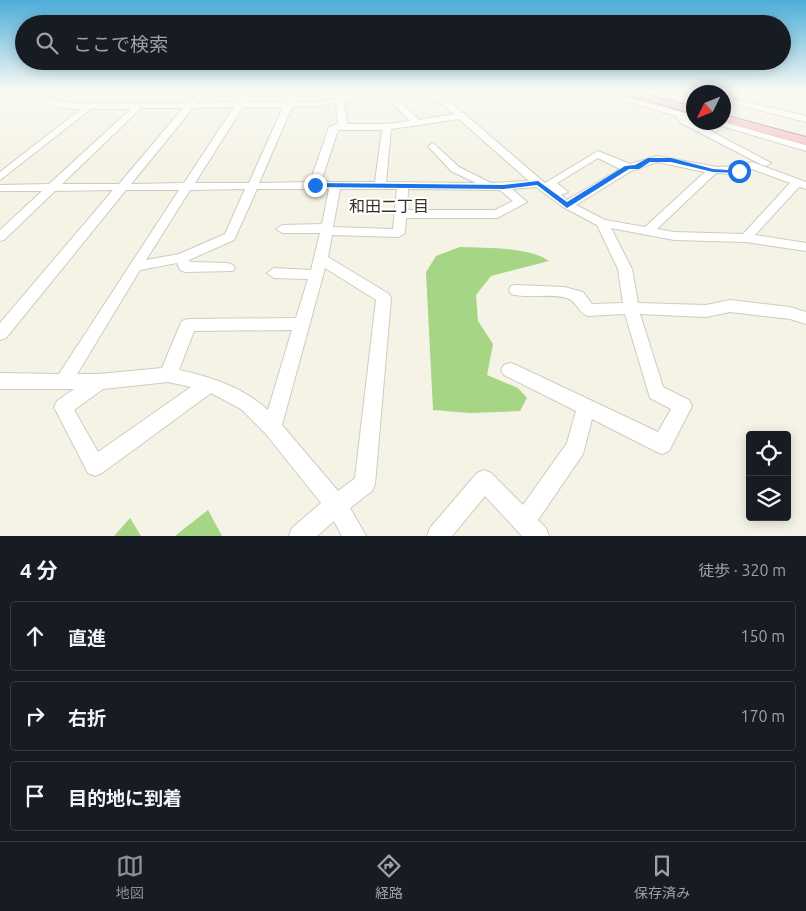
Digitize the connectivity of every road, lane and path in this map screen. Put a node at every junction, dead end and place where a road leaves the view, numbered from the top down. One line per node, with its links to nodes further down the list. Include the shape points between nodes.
1 (77, 115): 23 (street)
2 (129, 115): 36 (street)
3 (183, 115): 29 (street)
4 (235, 115): 30 (street)
5 (283, 115): 26 (street)
6 (342, 115): 18 (street)
7 (411, 115): 15 (street)
8 (681, 115): 12 (street); 25 (street, via 684,121 719,141)
9 (741, 115): 19 (highway)
10 (789, 115): 14 (street)
11 (460, 116): 15 (street); 24 (street)
12 (686, 116)
13 (731, 119): 19 (highway)
14 (806, 119)
15 (417, 122): 17 (street)
16 (731, 125): 19 (street)
17 (387, 127): 18 (street); 28 (street)
18 (343, 128): 27 (street, via 334,127)
19 (804, 138)
20 (433, 146): 33 (street, via 455,169)
21 (628, 168): 22 (street, via 657,159); 37 (street); 37 (street, via 598,154 550,183)
22 (713, 170): 25 (street, via 739,171 752,165); 42 (street)
23 (0, 177)
24 (538, 183): 34 (street); 37 (street)
25 (803, 183): 44 (street)
26 (253, 185): 27 (street); 30 (street); 46 (street, via 230,237)
27 (315, 185): 31 (street)
28 (380, 185): 31 (street); 32 (street)
29 (124, 186): 30 (street); 36 (street); 55 (street)
30 (189, 186): 47 (street)
31 (335, 186): 41 (street)
32 (403, 186): 33 (street); 38 (street)
33 (488, 186): 34 (street)
34 (503, 187): 38 (street, via 521,202 497,214)
35 (0, 188): 36 (street)
36 (52, 188): 43 (street)
37 (570, 203): 39 (street)
38 (400, 214): 41 (street, via 399,233)
39 (602, 223): 42 (street); 52 (street, via 625,268)
40 (282, 229): 41 (street)
41 (326, 230): 48 (street)
42 (646, 232): 44 (street)
43 (0, 237)
44 (746, 238): 45 (street)
45 (806, 247)
46 (182, 258): 47 (street); 49 (street, via 185,267)
47 (136, 266): 58 (street)
48 (319, 267): 50 (street); 54 (street); 64 (street, via 384,298 365,484)
49 (228, 268)
50 (274, 273)
51 (516, 290): 52 (street, via 564,292 578,296 588,310)
52 (631, 308): 53 (street, via 706,311 730,306); 62 (street, via 656,392 683,406 662,444)
53 (806, 318)
54 (303, 324): 57 (street, via 188,325); 63 (street)
55 (0, 334)
56 (510, 370): 62 (street)
57 (168, 375): 60 (street); 61 (street)
58 (64, 380): 59 (street); 60 (street)
59 (0, 381)
60 (98, 382): 61 (street, via 63,407 95,466)
61 (210, 384): 63 (street, via 247,403)
62 (586, 407): 65 (street, via 576,446)
63 (272, 427): 64 (street)
64 (336, 505): 66 (street); 67 (street)
65 (531, 529): 68 (street, via 484,480)
66 (300, 536)
67 (355, 536)
68 (438, 536)

